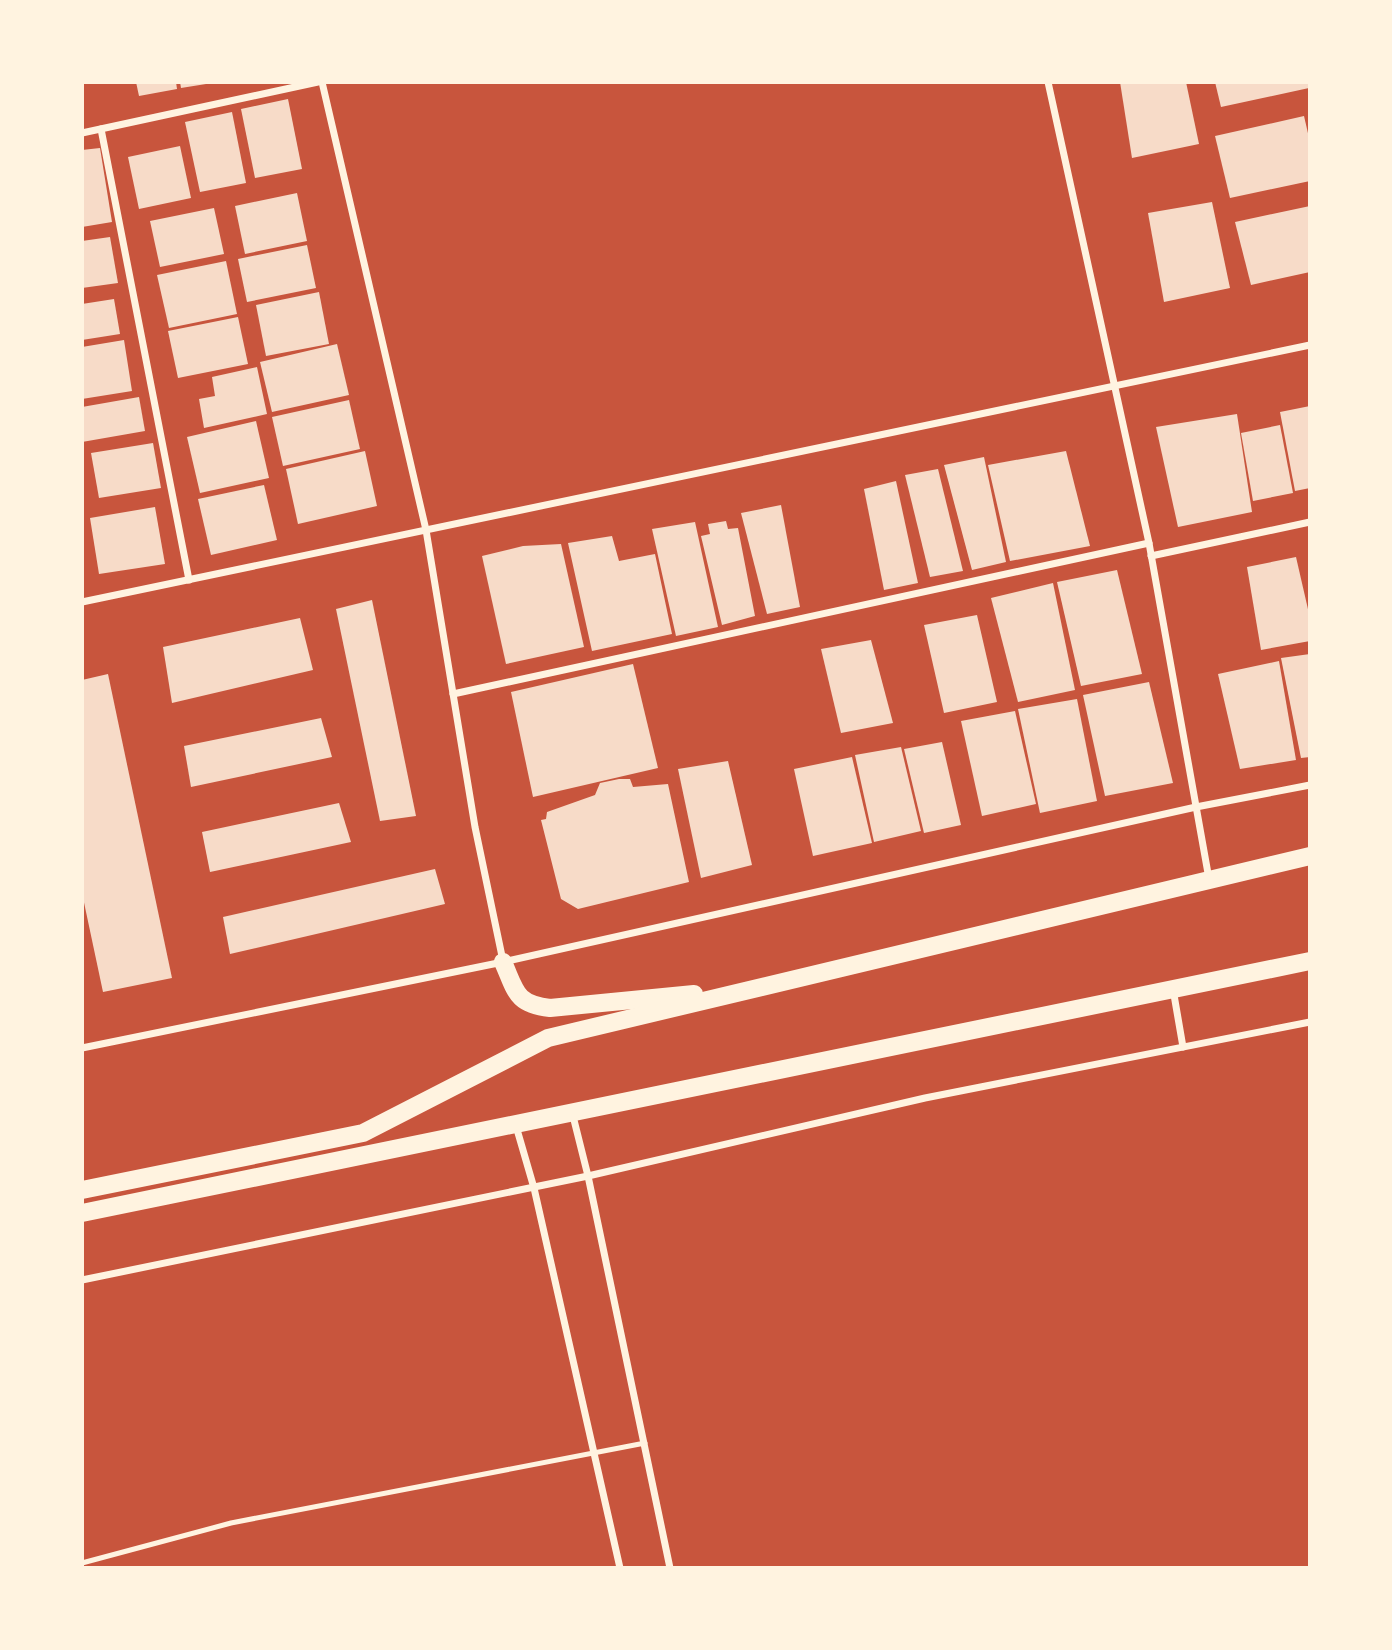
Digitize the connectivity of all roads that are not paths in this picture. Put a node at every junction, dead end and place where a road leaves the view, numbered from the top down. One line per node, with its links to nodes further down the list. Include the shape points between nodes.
1 (320, 82): 3 (street); 8 (street)
2 (1048, 82): 6 (street)
3 (101, 129): 4 (street); 11 (street)
4 (82, 133)
5 (1310, 345): 6 (street)
6 (1115, 386): 8 (street); 9 (street)
7 (1310, 522): 10 (street)
8 (426, 530): 11 (street); 13 (street)
9 (1149, 543): 10 (street); 13 (street)
10 (1151, 556): 15 (street)
11 (189, 580): 12 (street)
12 (82, 602)
13 (453, 694): 19 (street)
14 (1310, 785): 15 (street)
15 (1196, 807): 17 (street); 19 (street)
16 (1310, 856): 17 (main road)
17 (1209, 879): 20 (main road)
18 (1310, 961): 21 (main road)
19 (503, 962): 20 (main road, via 518,996 532,1006 550,1008); 24 (street)
20 (760, 987): 29 (main road, via 548,1038 363,1133)
21 (1173, 989): 23 (street); 25 (main road)
22 (1310, 1022): 23 (street)
23 (1183, 1047): 27 (street, via 925,1098)
24 (82, 1048)
25 (572, 1111): 26 (main road); 27 (street)
26 (515, 1124): 28 (street); 30 (main road)
27 (589, 1176): 28 (street); 32 (street)
28 (534, 1188): 31 (street); 33 (street)
29 (82, 1190)
30 (82, 1213)
31 (82, 1280)
32 (645, 1443): 33 (lane); 36 (street)
33 (594, 1453): 34 (lane, via 231,1523); 35 (street)
34 (82, 1563)
35 (620, 1568)
36 (670, 1568)

